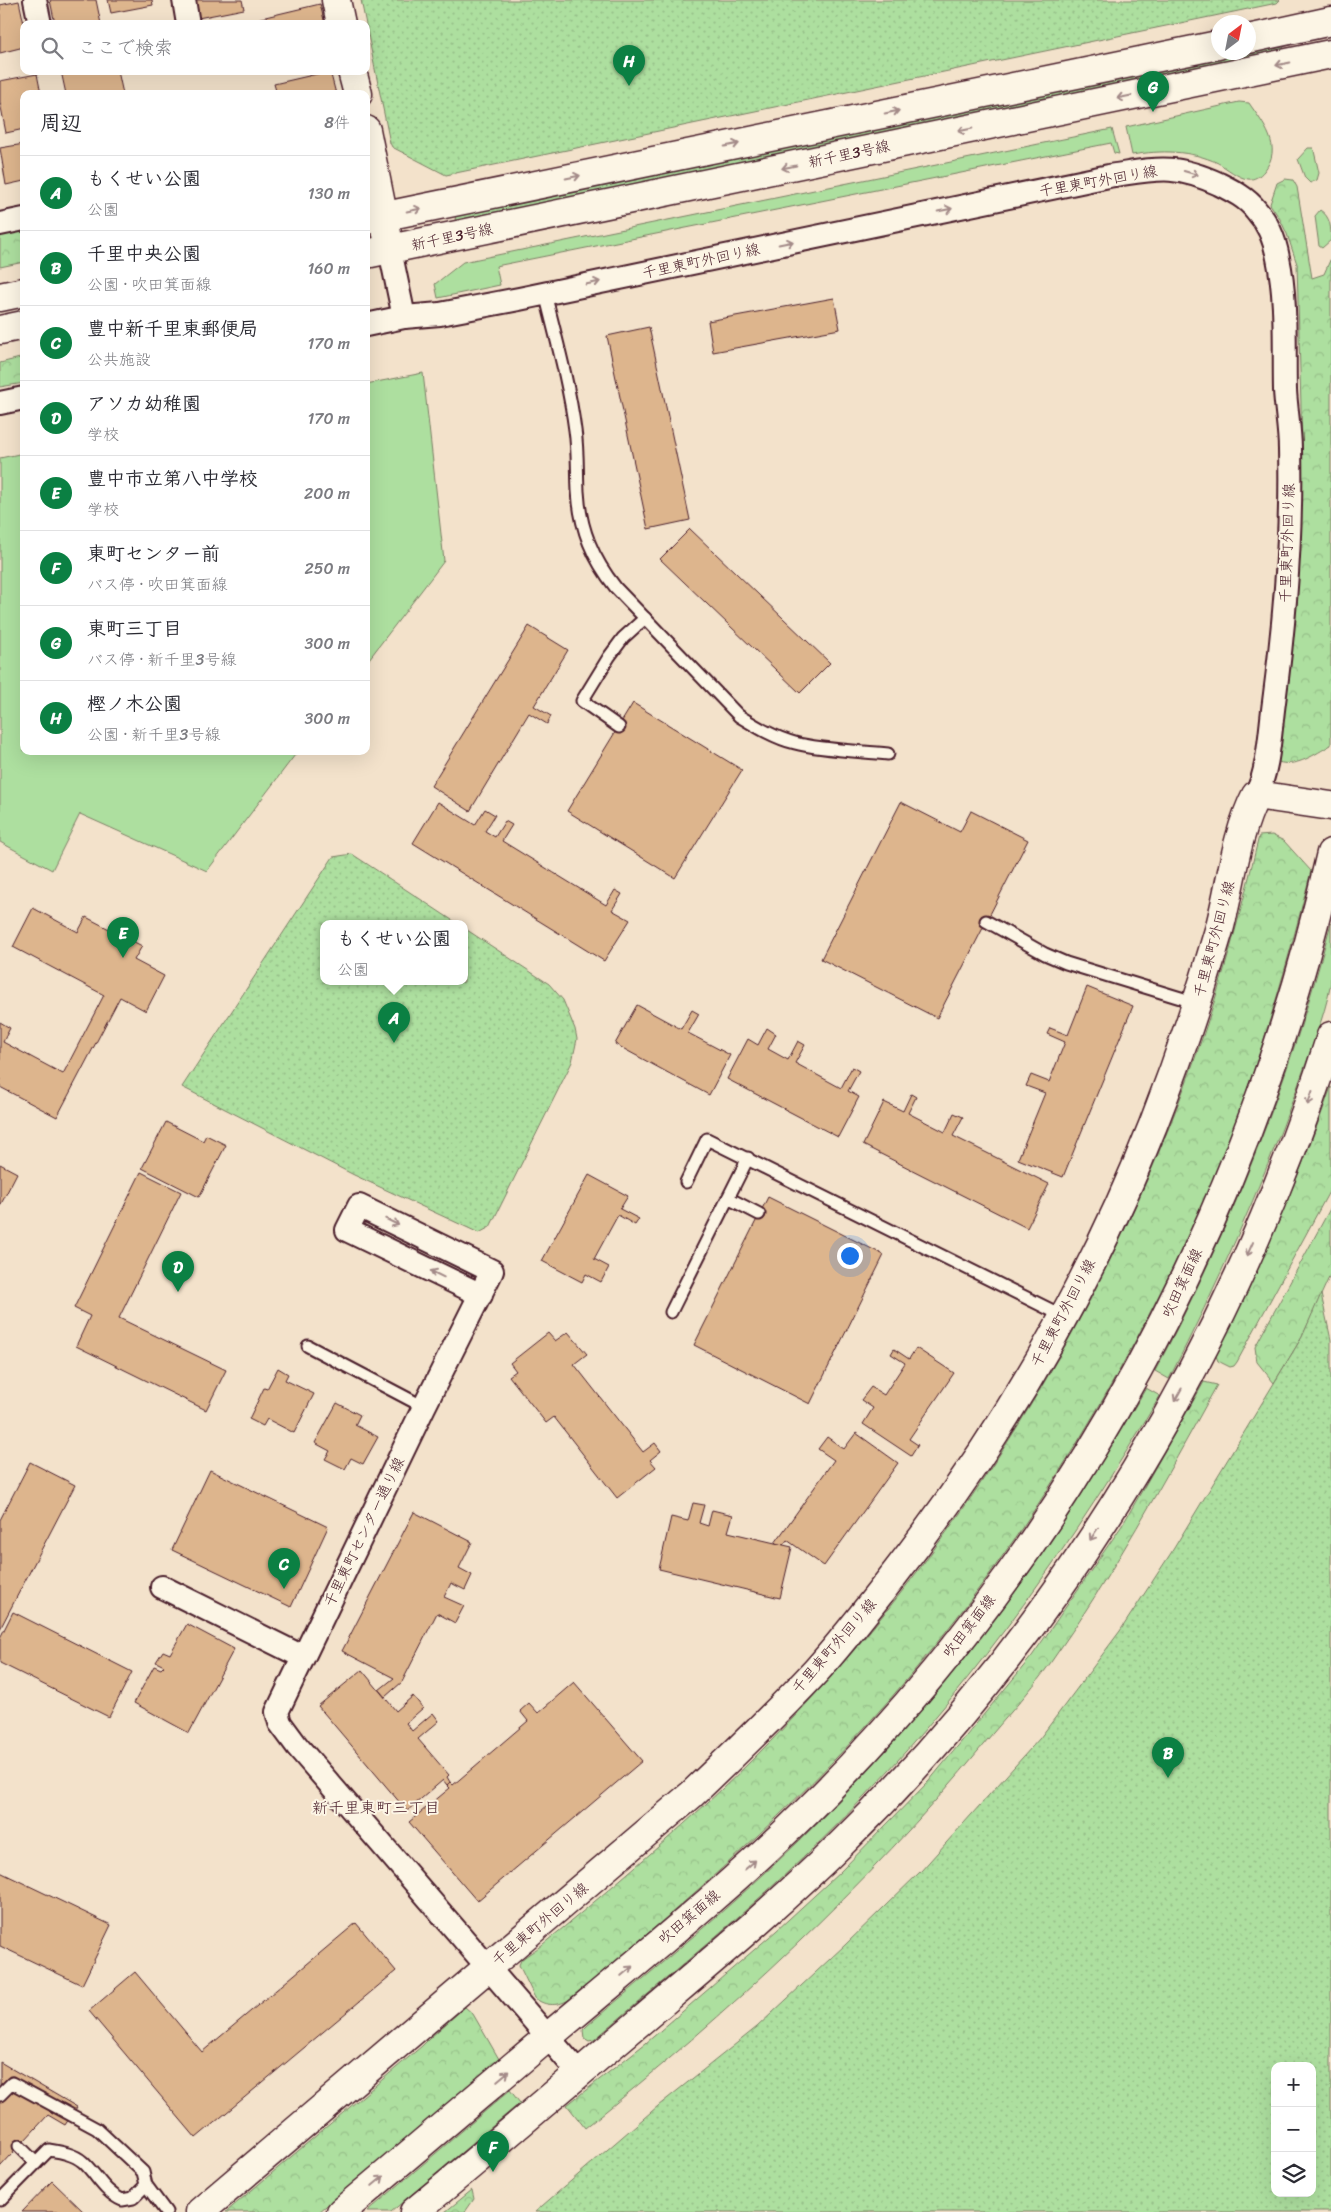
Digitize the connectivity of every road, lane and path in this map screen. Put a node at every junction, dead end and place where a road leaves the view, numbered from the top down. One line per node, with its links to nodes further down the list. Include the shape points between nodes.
1 (35, 0): 4 (street)
2 (184, 0): 5 (street)
3 (336, 0): 6 (street)
4 (39, 20)
5 (187, 20)
6 (340, 20)
7 (1331, 21): 8 (street)
8 (1256, 37)
9 (1211, 46): 14 (street, one-way to 9)
10 (1331, 54): 17 (street, 新千里3号線, one-way to 17)
11 (353, 75): 12 (street)
12 (357, 90)
13 (370, 169): 14 (street)
14 (375, 218): 17 (street)
15 (20, 220): 16 (street)
16 (0, 224)
17 (378, 252): 21 (street)
18 (20, 293): 20 (street)
19 (545, 293): 21 (street, 千里東町外回り線, via 440,314); 27 (lane, via 576,431 578,494 588,544 600,568); 30 (street, 千里東町外回り線, one-way to 30, via 1152,169 1191,172 1224,186 1252,204 1264,220 1278,258 1290,450 1289,553 1282,637 1267,750)
20 (0, 297)
21 (404, 317): 22 (street, 千里東町外回り線)
22 (370, 324)
23 (20, 326): 24 (street)
24 (0, 330)
25 (20, 399): 26 (street)
26 (0, 403)
27 (646, 618): 28 (lane, via 613,650 582,701); 29 (lane, via 740,716 764,731 796,744)
28 (618, 727)
29 (888, 754)
30 (1256, 795): 31 (street); 34 (street, 千里東町外回り線, via 1244,825 1219,929)
31 (1331, 806)
32 (1331, 853): 50 (street, 吹田箕面線, one-way to 32, via 768,1849 865,1750 990,1600 1080,1469 1168,1314 1233,1170 1282,1038)
33 (986, 921): 34 (lane, via 1066,963)
34 (1196, 1003): 44 (street, 千里東町外回り線, via 1152,1126 1101,1242)
35 (1331, 1036): 51 (street, one-way to 51, via 1262,1224 1194,1367 1125,1485 1036,1617 938,1741 843,1842 756,1922)
36 (748, 1158): 37 (lane, via 707,1139); 38 (lane); 44 (lane)
37 (686, 1182)
38 (728, 1198): 39 (lane); 43 (lane)
39 (759, 1214)
40 (418, 1235): 41 (street); 41 (street, 千里東町センター通り線, one-way to 40, via 348,1230 359,1206); 42 (street, 千里東町センター通り線, via 492,1271)
41 (405, 1259): 42 (street, 千里東町センター通り線, one-way to 41)
42 (481, 1296): 46 (street, 千里東町センター通り線)
43 (671, 1312)
44 (1063, 1316): 49 (street, 千里東町外回り線, via 958,1488 919,1543 817,1669 691,1795)
45 (308, 1346): 46 (lane)
46 (424, 1407): 48 (street, 千里東町センター通り線)
47 (162, 1587): 48 (street)
48 (303, 1658): 49 (street, 千里東町センター通り線, via 277,1712 280,1723)
49 (487, 1969): 50 (street, 千里東町センター通り線); 58 (street, 千里東町外回り線)
50 (548, 2038): 51 (street, 千里東町センター通り線); 59 (street, 吹田箕面線, one-way to 50)
51 (578, 2074): 60 (street)
52 (0, 2095): 55 (lane, via 12,2083 97,2129 143,2172)
53 (19, 2146): 54 (lane)
54 (36, 2163): 55 (lane, via 49,2150 63,2152 81,2161 105,2189 122,2200 133,2198); 56 (lane)
55 (146, 2186): 57 (lane)
56 (0, 2200)
57 (166, 2212)
58 (200, 2212)
59 (341, 2212)
60 (414, 2212)

